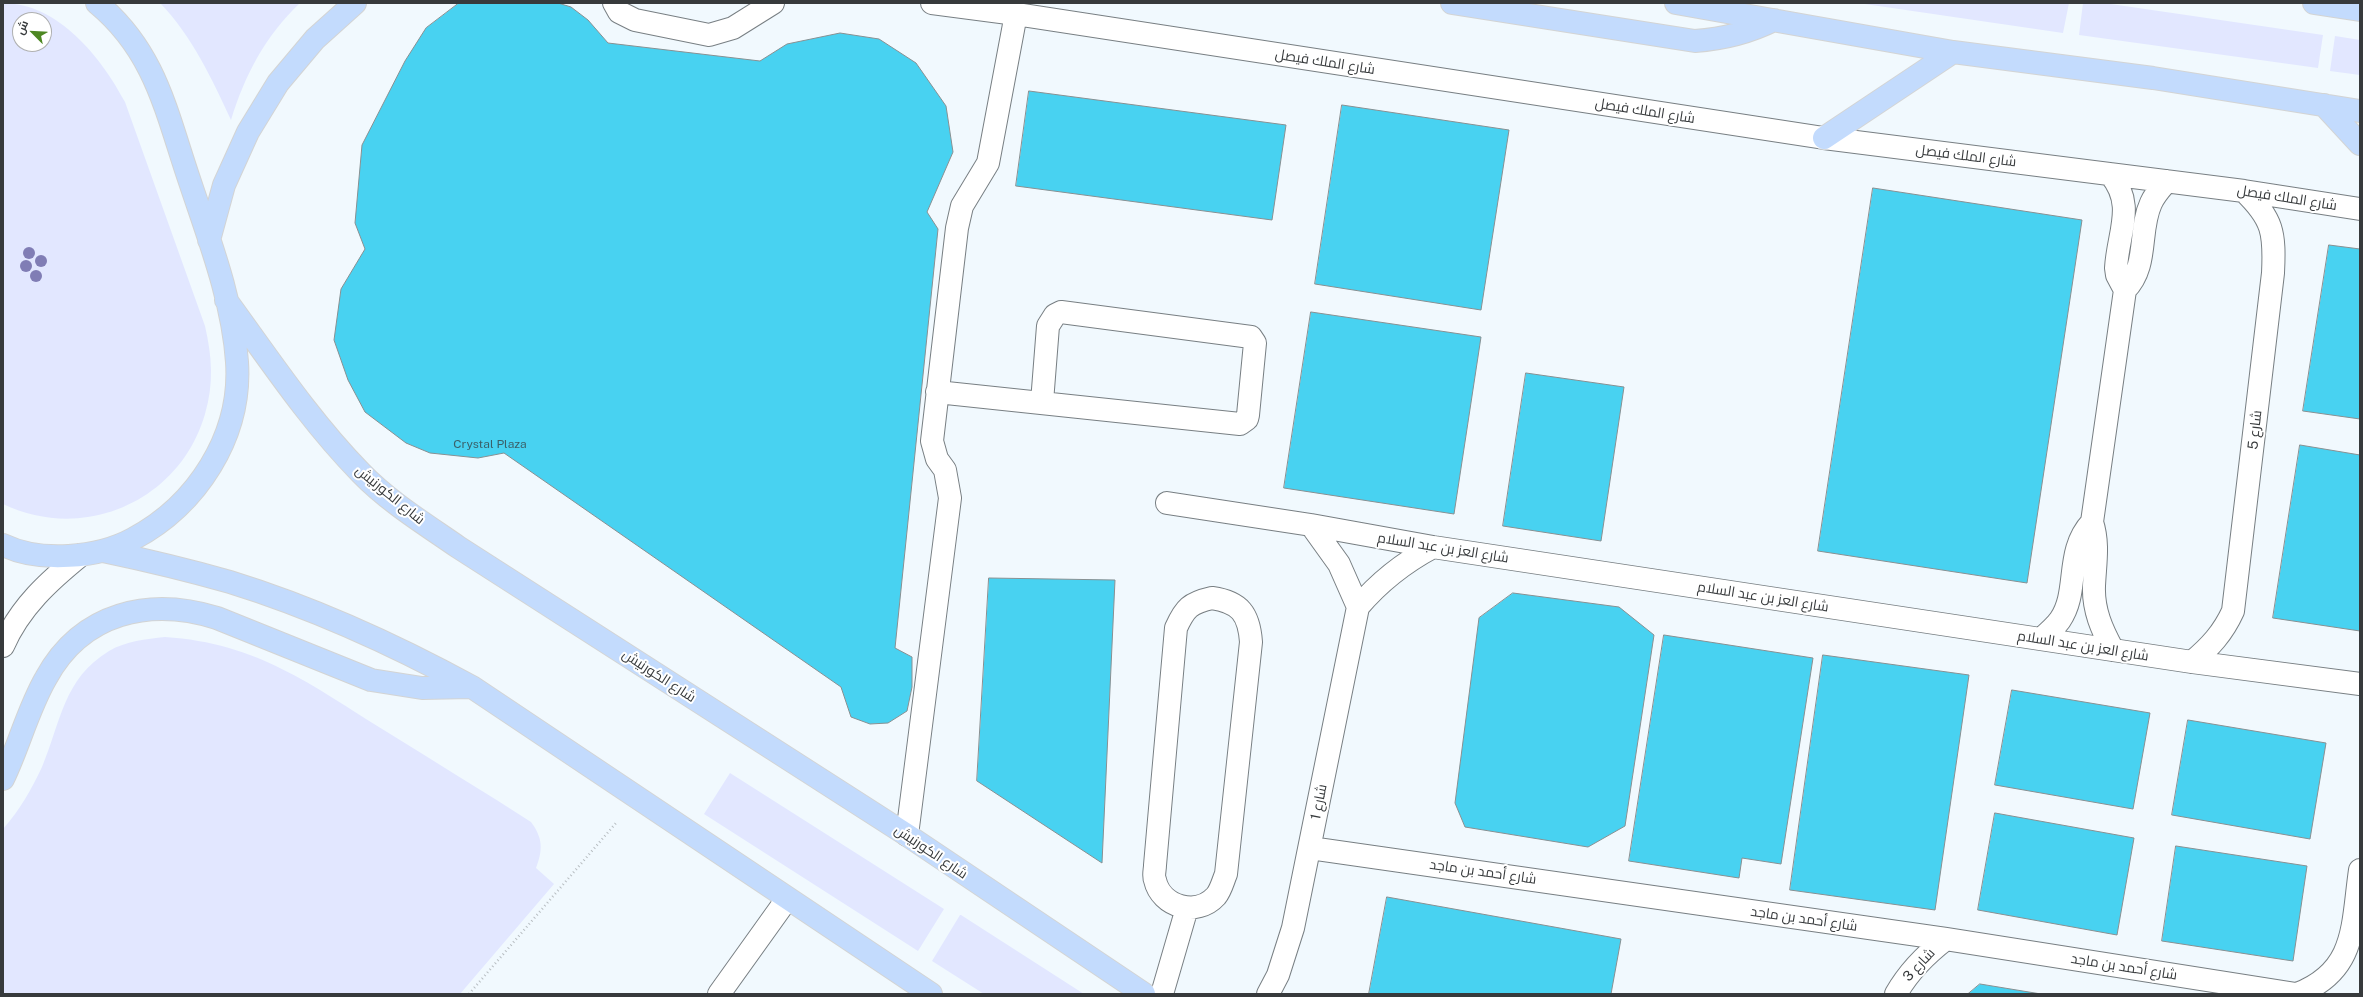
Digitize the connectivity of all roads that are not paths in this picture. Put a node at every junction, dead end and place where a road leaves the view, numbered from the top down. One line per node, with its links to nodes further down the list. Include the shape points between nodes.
1 (97, 3): 21 (main road, via 115,18 134,40 149,65)
2 (355, 3): 21 (main road, via 315,39 278,83 248,132 224,185)
3 (614, 3): 4 (street, via 619,12 635,20 710,35 733,28)
4 (773, 3)
5 (932, 3): 10 (street, شارع الملك فيصل)
6 (1452, 3): 11 (main road, via 1695,41 1722,40 1749,32)
7 (1676, 3): 11 (main road)
8 (2314, 3): 9 (main road)
9 (2360, 10)
10 (1016, 14): 15 (street, شارع الملك فيصل); 24 (street, via 988,163 962,206 959,217)
11 (1774, 20): 12 (main road)
12 (1953, 52): 13 (main road, via 2153,78); 15 (main road)
13 (2324, 105): 14 (main road); 16 (main road)
14 (2360, 111)
15 (1824, 138): 17 (street, شارع الملك فيصل)
16 (2360, 144)
17 (2110, 174): 18 (street, شارع الملك فيصل); 22 (street, via 2118,184 2125,211 2116,268)
18 (2167, 181): 19 (street, شارع الملك فيصل); 22 (street, via 2151,202 2146,216 2138,271)
19 (2244, 191): 20 (street, شارع الملك فيصل); 37 (street, شارع 5, via 2262,208 2270,226 2274,249 2273,273 2233,611 2224,630 2211,646)
20 (2360, 209)
21 (209, 240): 23 (main road)
22 (2125, 290): 27 (street)
23 (226, 300): 31 (main road, via 238,363 236,395 229,426 217,456 203,480 186,501 165,519 123,544); 41 (main road, شارع الكورنيش, via 322,430 362,474 408,512)
24 (937, 392): 25 (street); 41 (street, via 934,450 945,470 950,498)
25 (1042, 402): 25 (street, via 1240,424 1248,415 1255,343 1251,337 1061,312 1055,315 1048,326)
26 (1167, 503): 28 (street, شارع العز بن عبد السلام)
27 (2092, 522): 34 (street, via 2084,530 2075,550 2068,602 2061,619); 36 (street, via 2097,541 2094,600 2103,633)
28 (1311, 525): 30 (street, شارع العز بن عبد السلام); 33 (street, via 1339,564)
29 (3, 545): 32 (main road, via 43,555)
30 (1433, 547): 33 (street, شارع 1, via 1392,572); 34 (street, شارع العز بن عبد السلام)
31 (103, 551): 32 (main road); 39 (main road, via 210,577 293,604 414,656)
32 (81, 555): 35 (street, via 40,590 24,610)
33 (1358, 607): 42 (street, شارع 1)
34 (2041, 639): 36 (street, شارع العز بن عبد السلام)
35 (3, 646)
36 (2113, 650): 37 (street, شارع العز بن عبد السلام)
37 (2192, 662): 38 (street, شارع العز بن عبد السلام)
38 (2360, 684)
39 (472, 687): 40 (main road, via 422,688 378,681 194,610 144,609 120,615 98,625 77,639 60,657 46,677); 44 (main road)
40 (3, 779)
41 (907, 835): 49 (main road, شارع الكورنيش)
42 (1310, 848): 46 (street, شارع أحمد بن ماجد); 51 (street, شارع 1, via 1286,952)
43 (2360, 870): 53 (street, via 2350,938 2344,957 2332,974 2316,987)
44 (787, 899): 47 (street); 48 (main road)
45 (1187, 908): 45 (street, via 1208,902 1216,896 1226,874 1251,642 1250,624 1242,610 1228,600 1212,598 1195,602 1182,613 1176,628 1155,865 1154,880 1161,894 1172,903); 50 (street)
46 (1946, 939): 52 (street, شارع 3, via 1926,954 1907,975); 53 (street, شارع أحمد بن ماجد)
47 (719, 994)
48 (931, 994)
49 (1144, 994)
50 (1162, 994)
51 (1268, 994)
52 (1896, 994)
53 (2297, 994)

